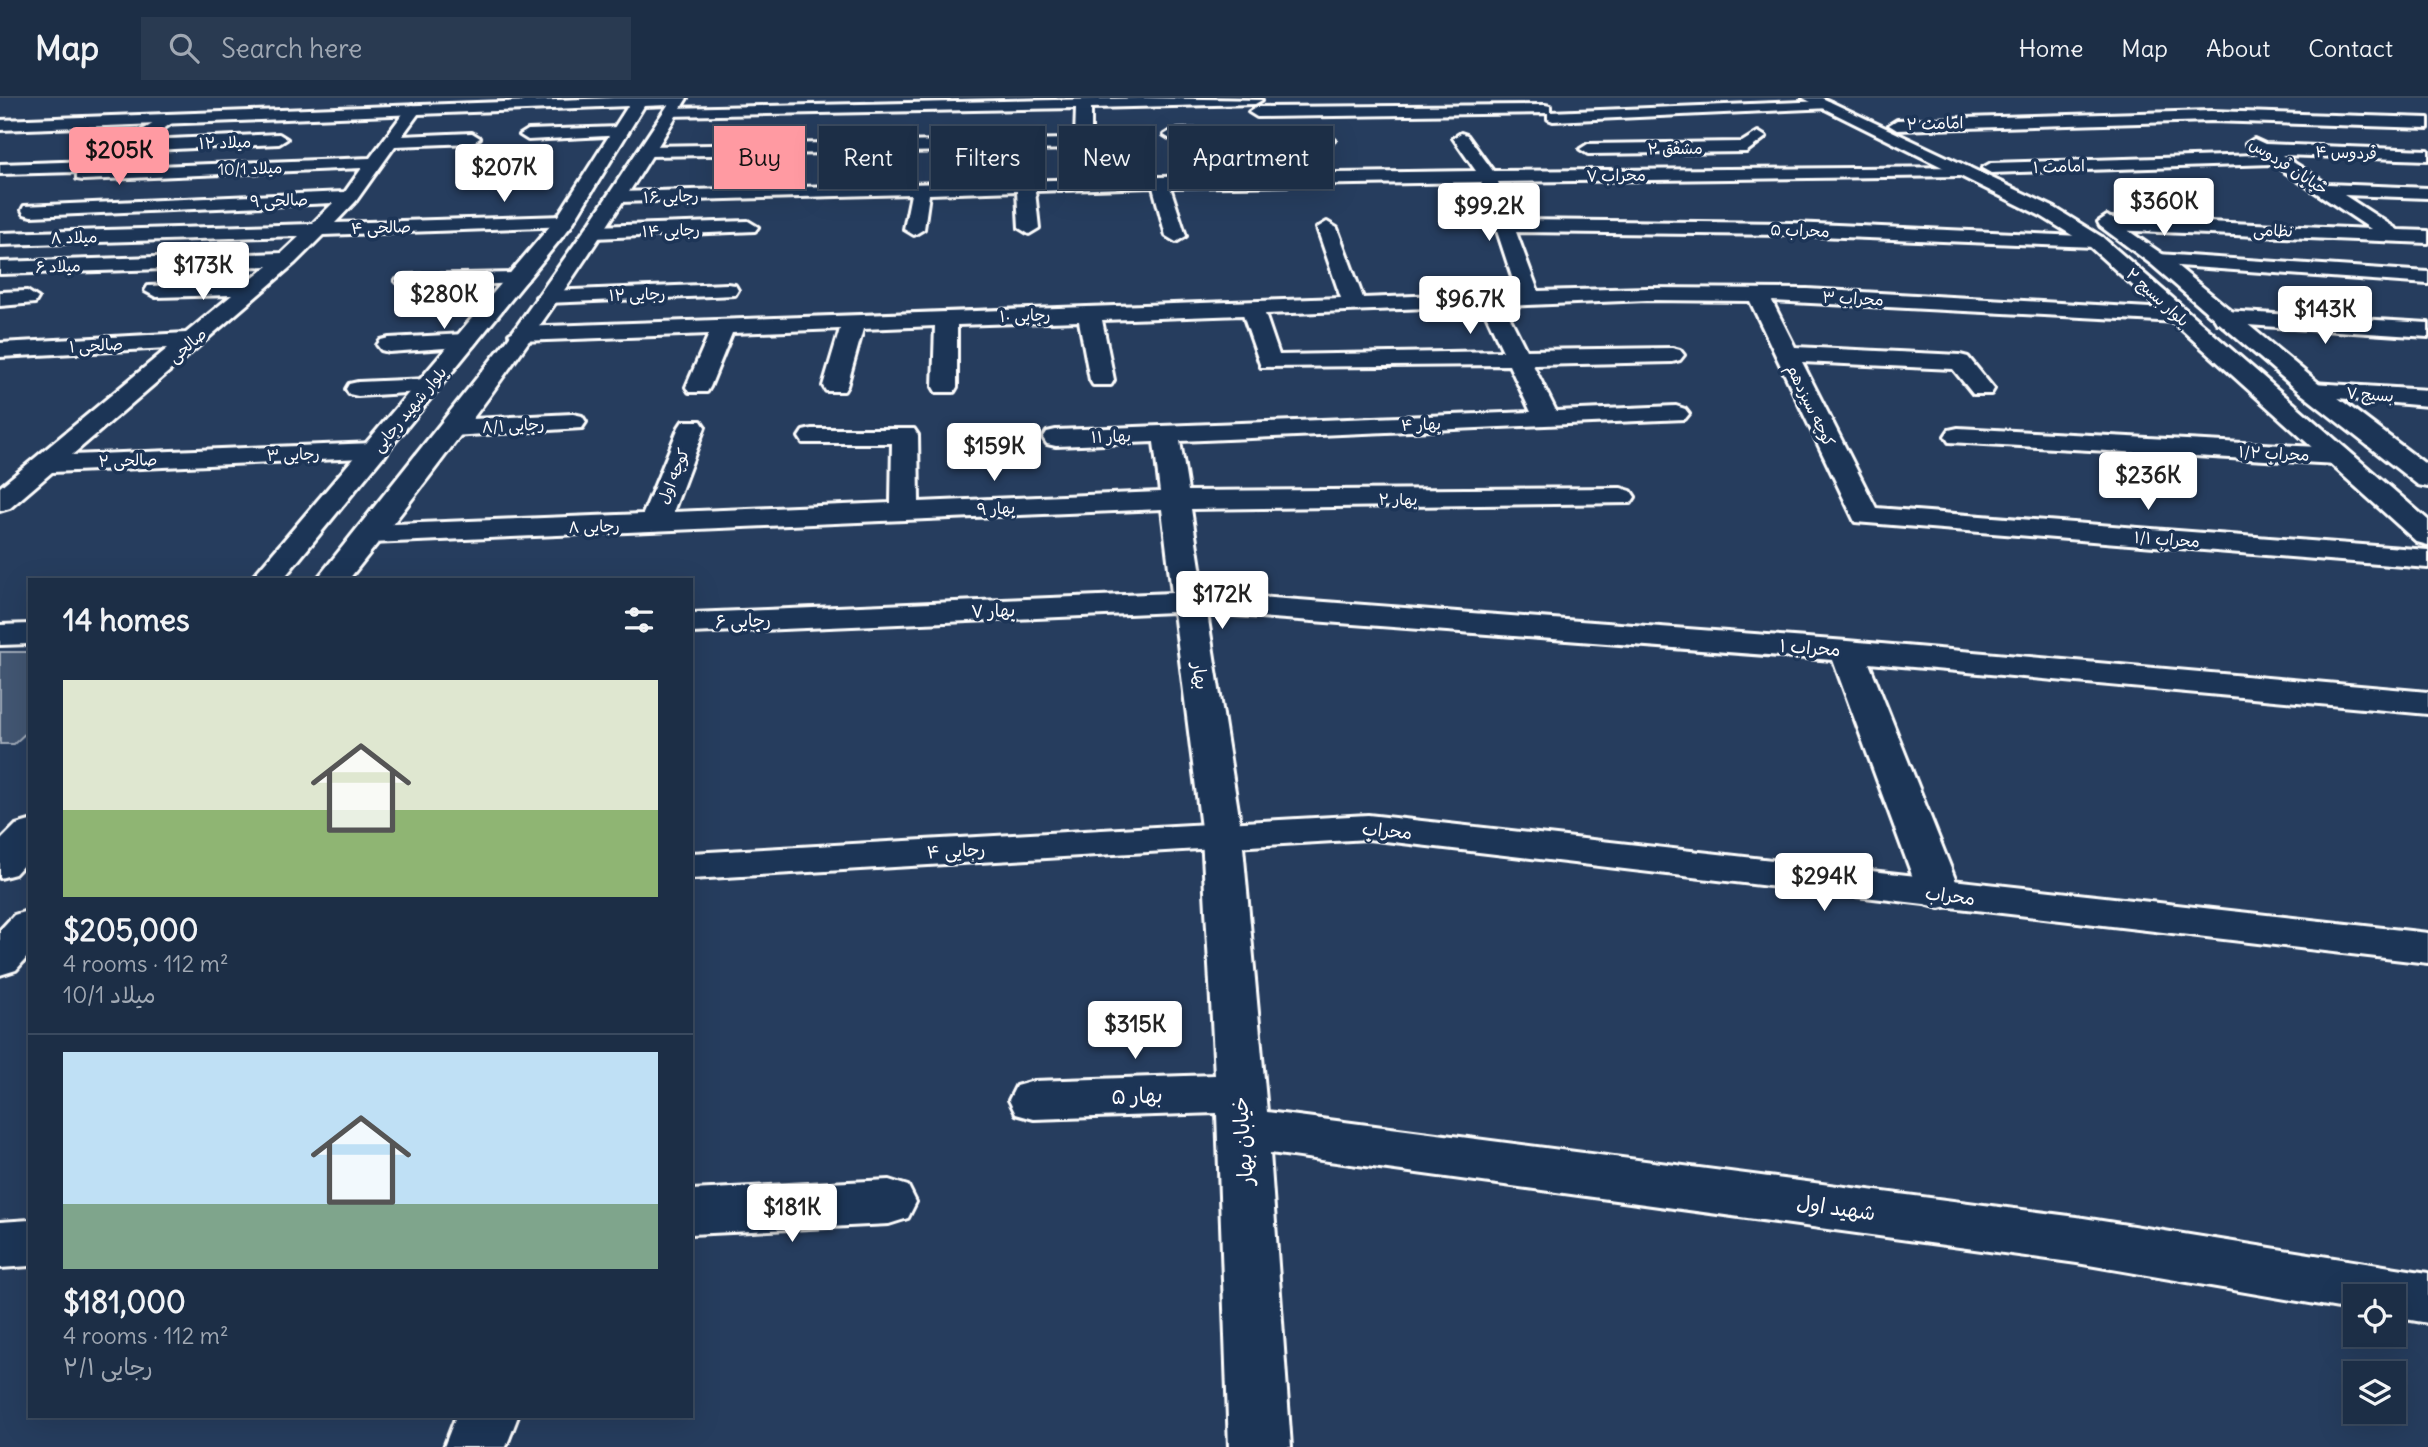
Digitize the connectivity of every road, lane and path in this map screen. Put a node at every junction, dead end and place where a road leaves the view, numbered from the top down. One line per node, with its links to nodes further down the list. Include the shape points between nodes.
1 (2184, 98): 13 (street, خیابان فردوس)
2 (529, 99): 3 (street); 6 (street)
3 (584, 100): 4 (street); 6 (street)
4 (640, 100): 7 (street); 30 (street, بلوار شهید رجایی)
5 (1825, 100): 9 (street); 12 (street, بلوار بسیج ۲); 41 (street, بلوار بسیج ۲)
6 (419, 104): 10 (street); 11 (street); 29 (street, صالحی)
7 (677, 104): 8 (street, via 1003,111); 34 (street)
8 (1084, 104): 21 (street); 34 (street, via 1083,144)
9 (1544, 107): 22 (street); 28 (street)
10 (165, 112): 11 (street); 19 (street); 31 (street)
11 (140, 115): 17 (street)
12 (1875, 115): 16 (street, via 2015,110); 20 (street, بلوار بسیج ۲)
13 (2211, 116): 16 (street); 18 (street); 33 (street, خیابان فردوس)
14 (1169, 117): 15 (street)
15 (1220, 117)
16 (2126, 117): 20 (street, امامت ۲)
17 (0, 120)
18 (2428, 123)
19 (0, 125)
20 (1897, 125): 38 (street, بلوار بسیج ۲)
21 (1222, 126)
22 (1327, 126)
23 (528, 135): 30 (street)
24 (1758, 136): 28 (street, مشفق ۲, via 1746,147)
25 (472, 138): 29 (street)
26 (1461, 138): 44 (street)
27 (279, 139): 31 (street, میلاد ۱۲)
28 (1579, 140): 42 (street)
29 (388, 141): 37 (street, صالحی)
30 (605, 145): 56 (street, بلوار شهید رجایی)
31 (128, 146): 40 (street)
32 (1333, 147): 44 (street, محراب ۷)
33 (2262, 149): 35 (street, فردوس ۴); 36 (street, خیابان فردوس)
34 (648, 151): 53 (street)
35 (2428, 155)
36 (2277, 159): 38 (street, امامت ۱); 50 (street, خیابان فردوس)
37 (373, 163): 40 (street, میلاد 10/1); 52 (street, صالحی)
38 (1991, 168): 58 (street, بلوار بسیج ۲)
39 (0, 169): 40 (street, میلاد 10/1)
40 (91, 170): 55 (street)
41 (1963, 171): 42 (street, محراب ۷); 57 (street, بلوار بسیج ۲)
42 (1617, 175): 44 (street, محراب ۷)
43 (1169, 177): 45 (street, رجایی ۱۶)
44 (1488, 177): 59 (street)
45 (1160, 182): 46 (street, رجایی ۱۶); 68 (street)
46 (1045, 185)
47 (921, 189): 48 (street, رجایی ۱۶); 53 (street, رجایی ۱۶); 64 (street)
48 (931, 189)
49 (1026, 189): 61 (street)
50 (2323, 189): 51 (street); 54 (street, خیابان فردوس)
51 (2428, 193)
52 (350, 197): 55 (street, صالحی ۹, via 208,202); 63 (street, صالحی)
53 (619, 197): 65 (street)
54 (2356, 210): 58 (street); 67 (street, خیابان فردوس)
55 (15, 219)
56 (564, 222): 63 (street, صالحی ۴); 76 (street, بلوار شهید رجایی)
57 (2070, 224): 58 (street); 71 (street, بلوار بسیج ۲)
58 (2111, 224): 67 (street, نظامی); 73 (street, بلوار بسیج ۲)
59 (1505, 226): 71 (street, محراب ۵, via 1793,229); 83 (street)
60 (748, 227): 65 (street, رجایی ۱۴)
61 (1029, 228)
62 (1327, 228): 87 (street)
63 (318, 229): 66 (street, صالحی ۴); 72 (street, صالحی)
64 (914, 229)
65 (594, 232): 82 (street)
66 (148, 234): 70 (street, میلاد ۸)
67 (2393, 235): 69 (street, نظامی)
68 (1176, 236)
69 (2428, 237)
70 (0, 239)
71 (2095, 241): 90 (street, بلوار بسیج ۲)
72 (288, 259): 74 (street, میلاد ۶); 78 (street, صالحی)
73 (2158, 260): 75 (street); 92 (street, بلوار بسیج ۲)
74 (0, 268)
75 (2428, 278)
76 (517, 279): 77 (street); 98 (street, بلوار شهید رجایی)
77 (406, 281)
78 (254, 288): 80 (street); 97 (street, صالحی)
79 (727, 290): 82 (street, رجایی ۱۲)
80 (156, 291)
81 (1758, 295): 83 (street, محراب ۳); 90 (street, محراب ۳); 101 (street, کوچه سیزدهم)
82 (547, 297): 96 (street)
83 (1529, 297): 85 (street, رجایی ۱۰)
84 (27, 298): 86 (street)
85 (1489, 298): 87 (street, رجایی ۱۰); 103 (street)
86 (0, 299)
87 (1354, 303): 88 (street, رجایی ۱۰)
88 (1252, 307): 89 (street, رجایی ۱۰); 103 (street, via 1269,362)
89 (1089, 313): 91 (street, رجایی ۱۰); 104 (street)
90 (2178, 315): 123 (street, بلوار بسیج ۲)
91 (946, 318): 93 (street, رجایی ۱۰); 108 (street)
92 (2225, 318): 95 (street); 111 (street, بلوار بسیج ۲)
93 (853, 322): 94 (street, رجایی ۱۰); 106 (street)
94 (723, 327): 96 (street, رجایی ۱۰); 107 (street)
95 (2428, 330)
96 (520, 334): 116 (street)
97 (192, 340): 100 (street, صالحی ۱); 125 (street, صالحی)
98 (465, 341): 99 (street); 105 (street, بلوار شهید رجایی)
99 (389, 345)
100 (0, 350)
101 (1786, 354): 110 (street, via 1960,362); 131 (street, کوچه سیزدهم)
102 (1672, 355): 103 (street)
103 (1516, 357): 114 (street)
104 (1102, 380)
105 (428, 386): 109 (street); 122 (street, بلوار شهید رجایی)
106 (835, 386)
107 (698, 387)
108 (945, 387)
109 (358, 389)
110 (1982, 389)
111 (2312, 390): 112 (street, ۷ بسیج); 126 (street, بلوار بسیج ۲)
112 (2428, 398)
113 (1676, 414): 114 (street, بهار ۴)
114 (1547, 419): 118 (street, بهار ۴)
115 (573, 422): 116 (street, رجایی ۸/۱)
116 (452, 428): 134 (street)
117 (692, 428): 133 (street, کوچه اول)
118 (1166, 434): 121 (street, بهار ۱۱); 128 (street, بهار)
119 (1958, 436): 123 (street, محراب ۱/۲)
120 (812, 437): 130 (street, via 905,435)
121 (1056, 438)
122 (374, 451): 124 (street, رجایی ۳); 137 (street, بلوار شهید رجایی)
123 (2337, 456): 135 (street, بلوار بسیج ۲)
124 (211, 457): 125 (street, صالحی ۲)
125 (45, 464): 129 (street, صالحی)
126 (2428, 479)
127 (1621, 497): 128 (street, بهار ۲)
128 (1175, 500): 130 (street, بهار ۹); 139 (street, بهار)
129 (0, 502)
130 (905, 512): 132 (street, بهار ۹)
131 (1865, 516): 136 (street, محراب ۱/۱)
132 (816, 517): 133 (street, رجایی ۸)
133 (654, 524): 134 (street, رجایی ۸)
134 (371, 534): 138 (street)
135 (2428, 536)
136 (2428, 559)
137 (269, 578)
138 (334, 578)
139 (1190, 602): 140 (street, بهار ۷); 144 (street, محراب ۱); 147 (street, بهار)
140 (795, 619): 141 (street, رجایی ۶)
141 (693, 623)
142 (28, 634): 143 (street)
143 (0, 635)
144 (1847, 651): 145 (street, محراب ۱); 150 (street)
145 (2428, 703)
146 (28, 836): 148 (street)
147 (1222, 836): 149 (street, رجایی ۴); 150 (street, محراب, via 1368,827); 155 (street, خیابان بهار)
148 (0, 865)
149 (693, 866)
150 (1940, 894): 152 (street, محراب)
151 (28, 927): 153 (street)
152 (2428, 948)
153 (0, 959)
154 (1034, 1100): 155 (street, بهار ۵)
155 (1241, 1111): 160 (street, شهید اول); 163 (street, خیابان بهار)
156 (889, 1202): 157 (street)
157 (693, 1212)
158 (28, 1243): 159 (street)
159 (0, 1245)
160 (2428, 1298)
161 (485, 1418): 162 (street)
162 (475, 1447)
163 (1260, 1447)

